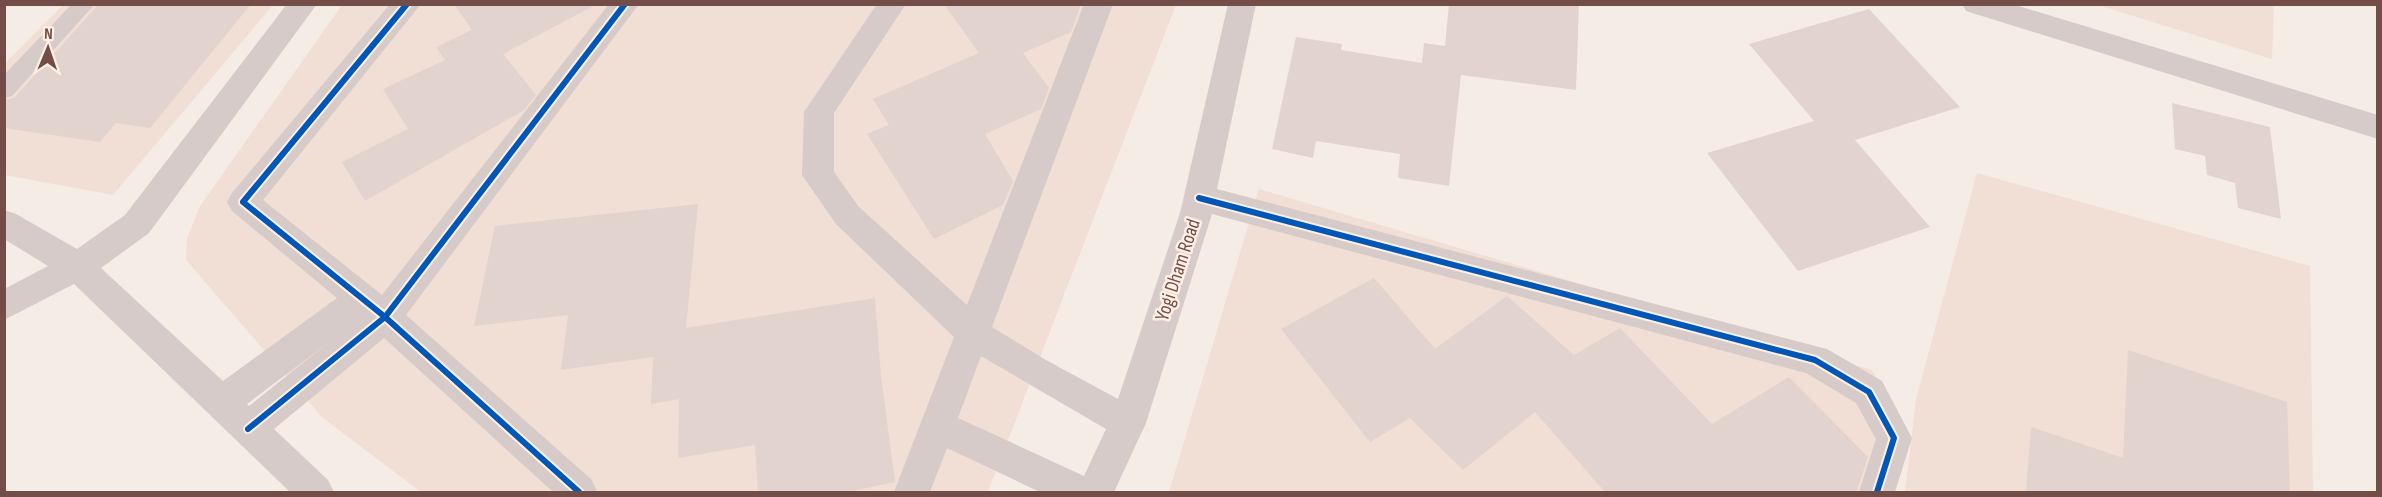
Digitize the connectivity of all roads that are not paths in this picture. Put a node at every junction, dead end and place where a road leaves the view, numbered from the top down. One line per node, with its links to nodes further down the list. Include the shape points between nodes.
1 (85, 4): 9 (lane)
2 (303, 4): 13 (street, via 137,224)
3 (407, 4): 15 (street, via 243,202)
4 (625, 4): 15 (street)
5 (892, 4): 16 (street, via 819,112 818,174 847,215)
6 (1099, 4): 16 (street)
7 (1242, 4): 11 (street, Yogi Dham Road)
8 (1976, 4): 10 (street)
9 (4, 90)
10 (2378, 127)
11 (1199, 198): 18 (street, Yogi Dham Road); 26 (street, via 1815,360 1869,392 1894,438)
12 (4, 223): 13 (street)
13 (77, 266): 14 (street); 17 (street)
14 (4, 306)
15 (373, 308): 17 (street); 20 (street); 22 (street)
16 (973, 333): 18 (street); 19 (street)
17 (221, 403): 20 (street)
18 (1128, 423): 25 (street, Yogi Dham Road)
19 (937, 426): 23 (street); 24 (street)
20 (248, 429): 21 (street)
21 (315, 492)
22 (579, 492)
23 (912, 492)
24 (1078, 492)
25 (1095, 492)
26 (1877, 492)

